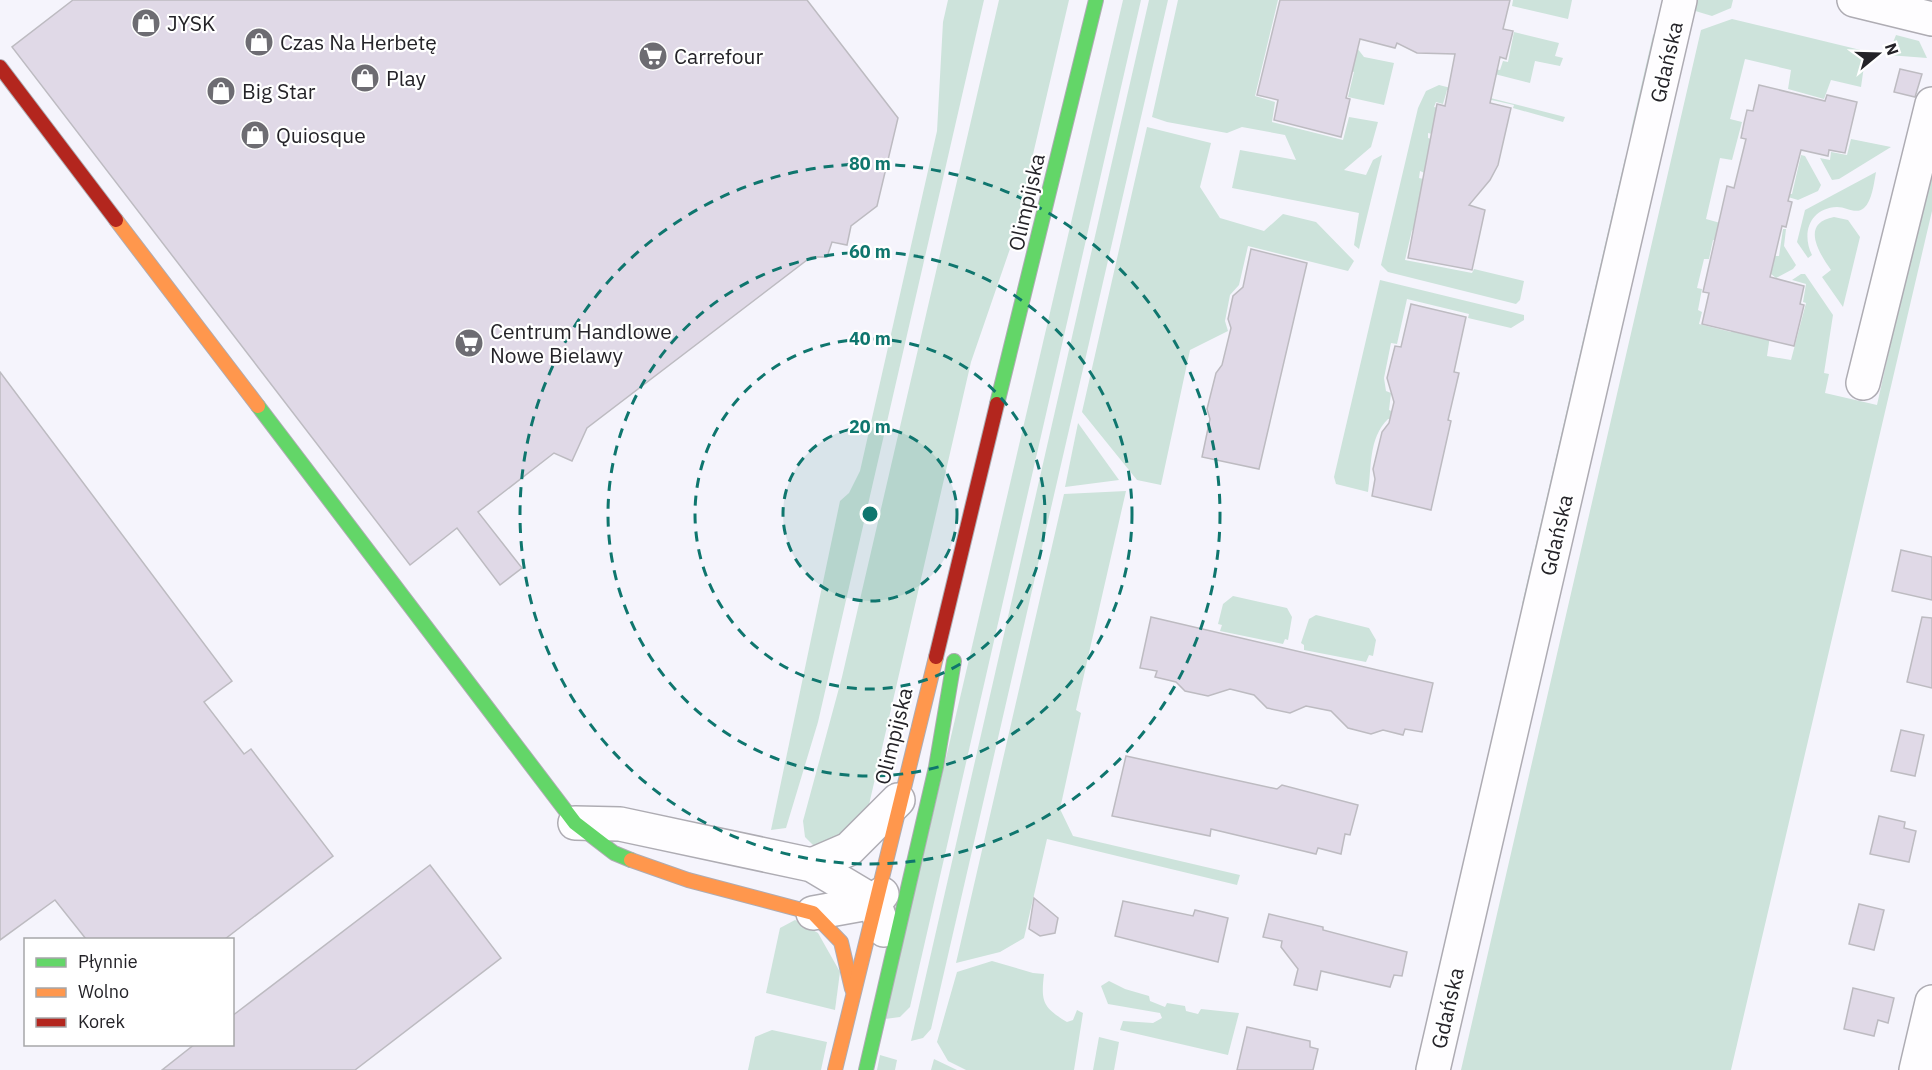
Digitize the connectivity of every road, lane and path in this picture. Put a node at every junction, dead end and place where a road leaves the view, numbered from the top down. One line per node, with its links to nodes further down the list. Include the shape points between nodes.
1 (1096, 0): 8 (main road, Olimpijska)
2 (1680, 0): 22 (street, Gdańska)
3 (1854, 0): 4 (street)
4 (1932, 19)
5 (0, 67): 12 (main road)
6 (1932, 104): 7 (street)
7 (1863, 383)
8 (997, 414): 9 (main road, Olimpijska); 11 (main road, Olimpijska)
9 (964, 602)
10 (956, 649): 14 (main road, Olimpijska, via 936,767)
11 (898, 800): 13 (street, via 849,849); 15 (main road, Olimpijska)
12 (575, 823): 13 (street, via 620,824); 16 (main road, via 625,858 688,880)
13 (812, 865): 15 (street)
14 (913, 867): 15 (street); 17 (main road, Olimpijska)
15 (874, 902): 16 (street); 17 (street); 18 (main road, Olimpijska)
16 (813, 913): 18 (main road, via 841,942)
17 (893, 954): 21 (main road, Olimpijska)
18 (852, 989): 20 (main road, Olimpijska)
19 (1932, 1002): 23 (street)
20 (834, 1070)
21 (866, 1070)
22 (1433, 1070)
23 (1916, 1070)

